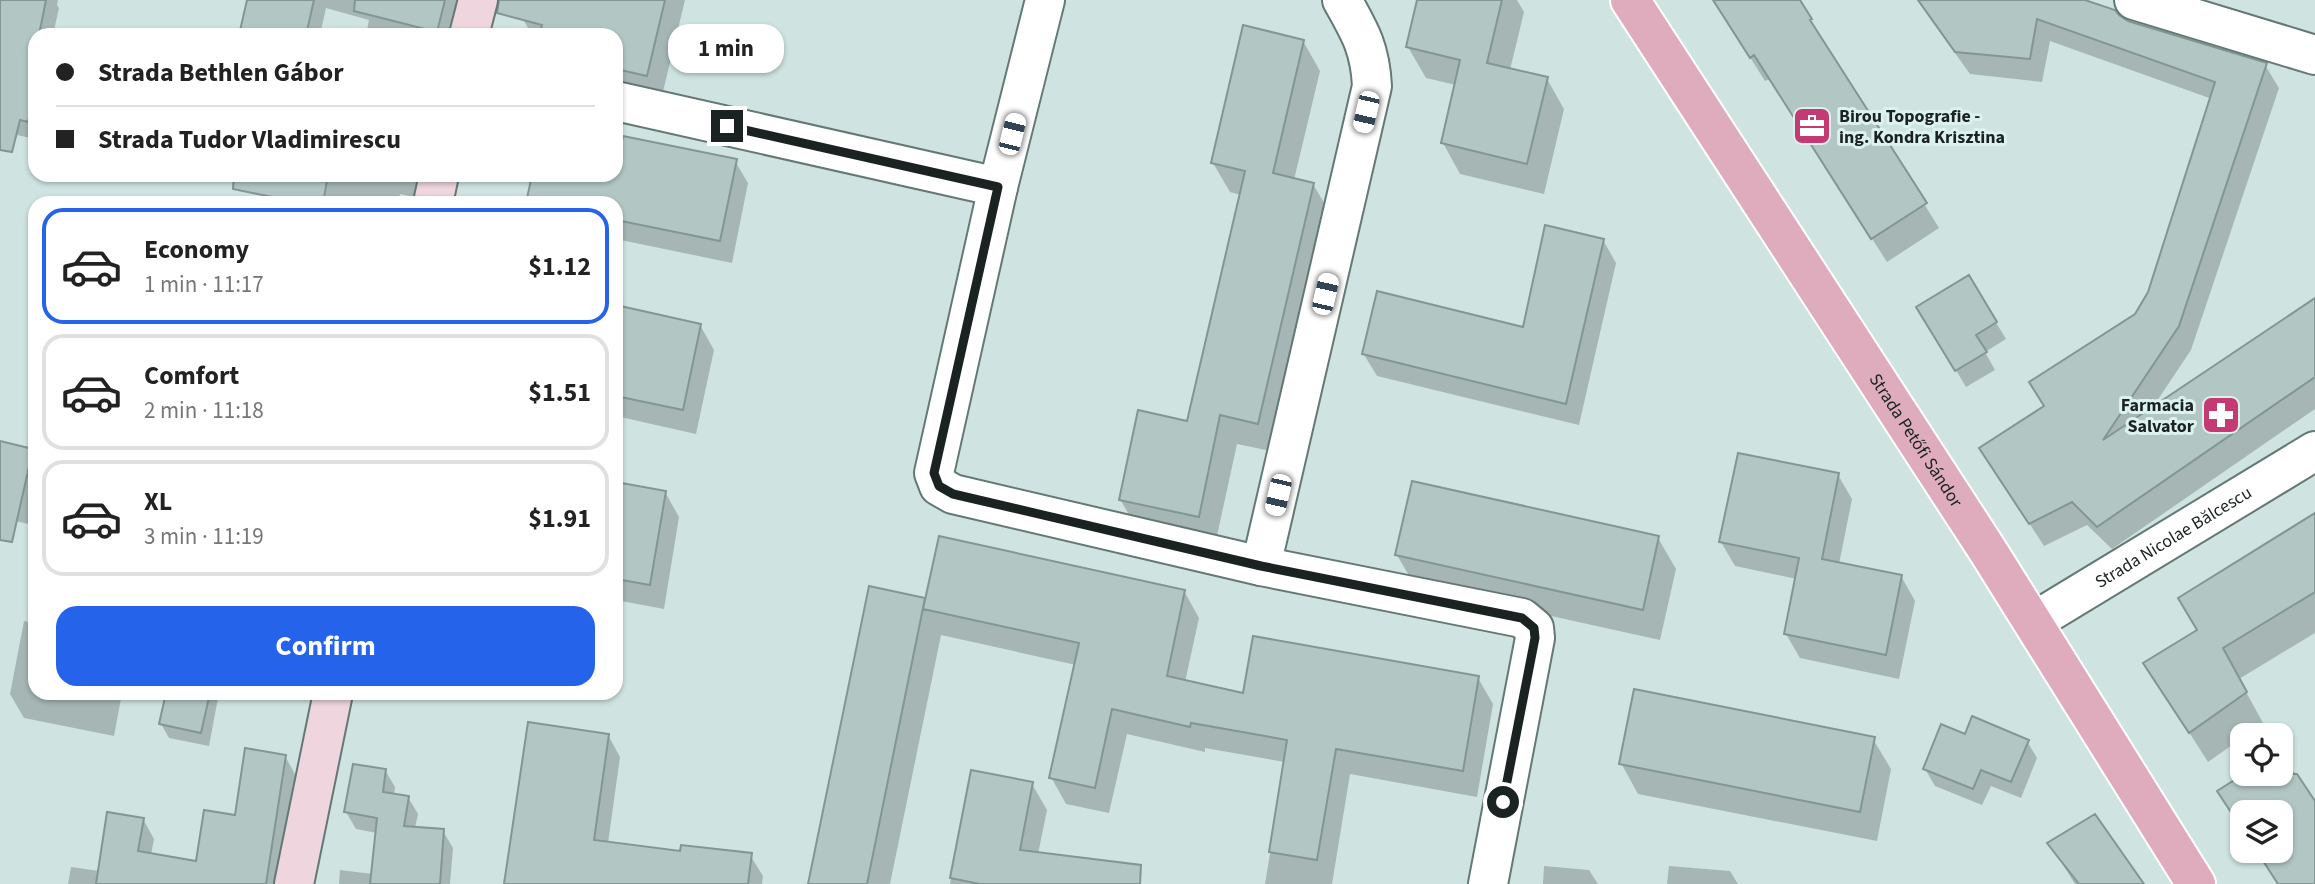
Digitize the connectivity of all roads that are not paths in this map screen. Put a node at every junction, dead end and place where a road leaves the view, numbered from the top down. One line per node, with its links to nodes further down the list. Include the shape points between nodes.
1 (478, 0): 6 (street)
2 (1045, 0): 9 (street)
3 (1342, 0): 11 (street, via 1371,60 1372,86)
4 (1630, 0): 12 (main road, Strada Petőfi Sándor)
5 (2134, 0): 7 (street)
6 (471, 28)
7 (2315, 55)
8 (623, 103): 9 (street)
9 (998, 187): 11 (street, via 934,473 939,486 953,494)
10 (2315, 451): 12 (street, Strada Nicolae Bălcescu)
11 (1261, 566): 15 (street, via 1522,618 1534,628)
12 (2033, 622): 16 (main road, Strada Petőfi Sándor)
13 (332, 700): 14 (street)
14 (294, 884)
15 (1488, 884)
16 (2196, 884)

